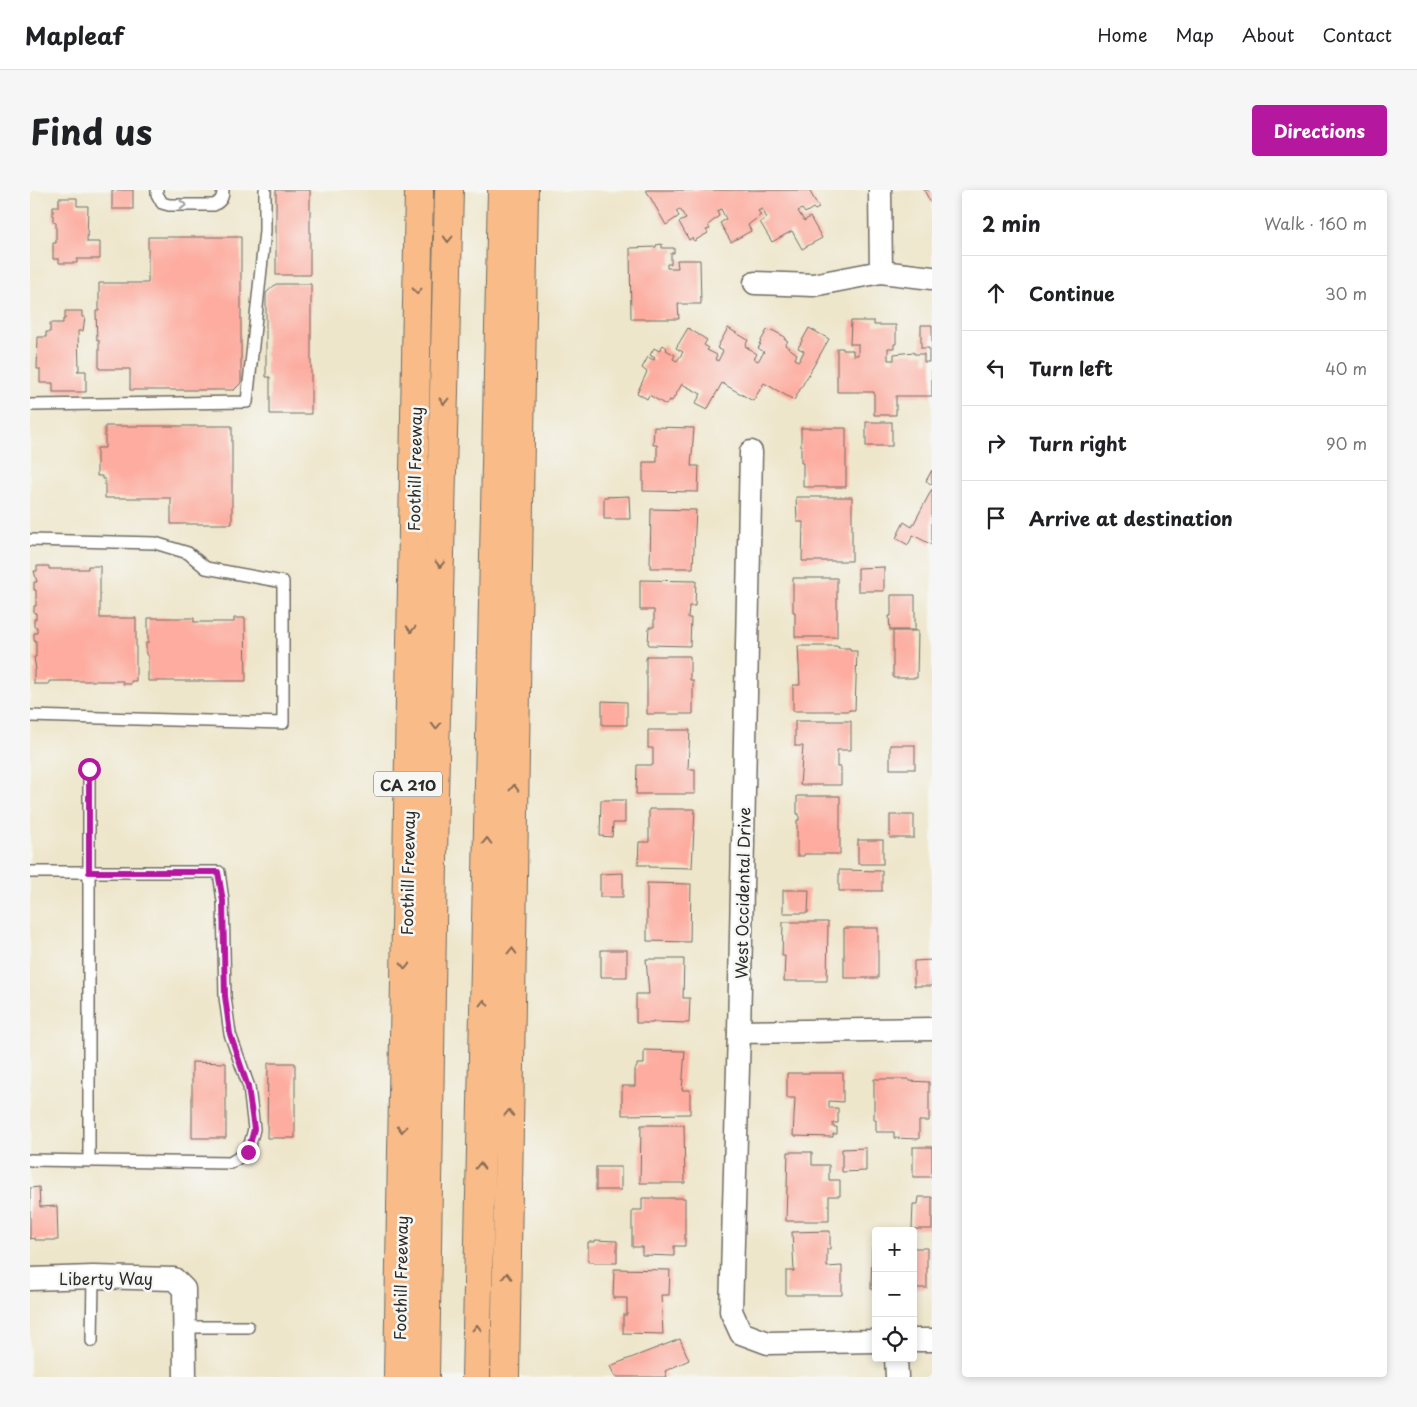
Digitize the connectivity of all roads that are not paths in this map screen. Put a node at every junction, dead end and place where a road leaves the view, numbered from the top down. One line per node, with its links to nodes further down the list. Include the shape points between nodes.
1 (223, 190): 8 (lane, one-way to 1, via 162,203 169,205 214,205 220,202)
2 (265, 190): 12 (lane, via 265,231 247,402)
3 (419, 190): 33 (highway, Foothill Freeway / CA 210, one-way to 33)
4 (449, 190): 34 (highway, one-way to 34)
5 (502, 190): 35 (highway, one-way to 5)
6 (524, 190): 36 (highway, one-way to 6)
7 (880, 190): 9 (street)
8 (157, 192)
9 (881, 272): 10 (street); 11 (street, via 813,285)
10 (932, 278)
11 (756, 283)
12 (30, 405)
13 (751, 452): 20 (street, West Occidental Drive)
14 (30, 540): 15 (lane, via 155,543 188,553 206,568 283,582 283,723)
15 (30, 716)
16 (89, 769): 18 (lane)
17 (30, 872): 18 (lane)
18 (89, 872): 22 (lane); 22 (lane, via 218,872 223,901 225,996 230,1034 248,1087 254,1129 248,1152 230,1163)
19 (932, 1029): 20 (street)
20 (739, 1032): 30 (street, West Occidental Drive, via 731,1311 741,1333 768,1343)
21 (30, 1160): 22 (lane)
22 (89, 1160)
23 (93, 1278): 24 (street, Liberty Way); 25 (street, Liberty Way, via 162,1278 180,1283 184,1289); 29 (lane)
24 (30, 1279)
25 (185, 1327): 26 (lane); 32 (street)
26 (248, 1328)
27 (917, 1340): 28 (street)
28 (932, 1340)
29 (92, 1341)
30 (872, 1341)
31 (896, 1362): 37 (street)
32 (185, 1377)
33 (398, 1377)
34 (424, 1377)
35 (476, 1377)
36 (505, 1377)
37 (897, 1377)

